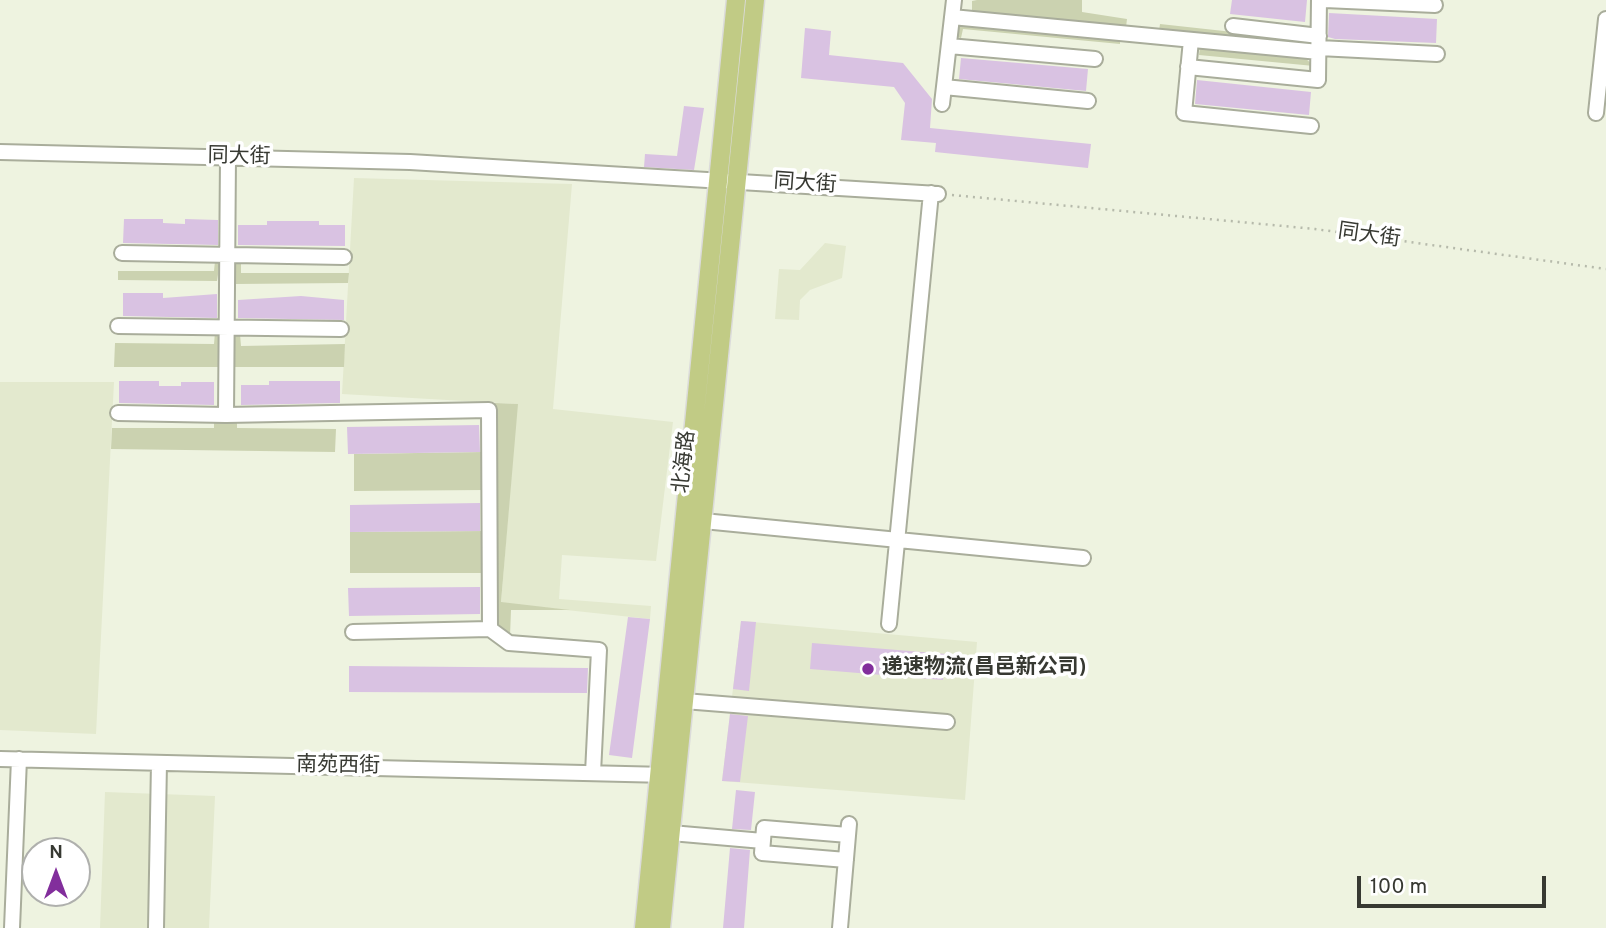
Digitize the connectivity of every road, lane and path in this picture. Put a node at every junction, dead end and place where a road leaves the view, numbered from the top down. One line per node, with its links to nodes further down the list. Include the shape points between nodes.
1 (736, 0): 24 (main road, 北海路)
2 (755, 0): 25 (main road, 北海路)
3 (954, 0): 7 (street)
4 (1319, 0): 13 (street)
5 (1325, 0): 6 (street)
6 (1435, 5)
7 (952, 17): 11 (street); 12 (street)
8 (1606, 19): 9 (street)
9 (1606, 24): 20 (street)
10 (1233, 26): 13 (street)
11 (1191, 40): 13 (street); 16 (street)
12 (949, 46): 15 (street); 17 (street)
13 (1319, 46): 14 (street); 16 (street, via 1318,80)
14 (1437, 54)
15 (1095, 59)
16 (1188, 67): 21 (street, via 1184,113)
17 (944, 87): 18 (street); 19 (street)
18 (1088, 101)
19 (942, 104)
20 (1596, 113)
21 (1311, 126)
22 (0, 152): 23 (street, 同大街)
23 (228, 157): 24 (street, 同大街, via 410,162); 28 (street)
24 (718, 181): 25 (street, 同大街); 36 (main road, 北海路)
25 (737, 181): 26 (street, 同大街); 36 (main road, 北海路)
26 (934, 194): 30 (path, 同大街, via 1315,229); 37 (street)
27 (122, 253): 28 (street)
28 (227, 255): 29 (street); 32 (street)
29 (344, 257)
30 (1606, 269)
31 (118, 326): 32 (street)
32 (226, 327): 33 (street); 35 (street)
33 (341, 329)
34 (118, 413): 35 (street)
35 (226, 415): 40 (street, via 489,410)
36 (693, 520): 37 (street); 42 (main road, 北海路); 48 (main road, 北海路)
37 (897, 540): 38 (street); 39 (street)
38 (1083, 558)
39 (888, 624)
40 (490, 629): 41 (street); 47 (street, via 509,643 599,650)
41 (353, 632)
42 (684, 701): 43 (street); 48 (main road, 北海路)
43 (947, 722)
44 (0, 759): 45 (street, 南苑西街)
45 (19, 759): 46 (street, 南苑西街); 52 (street)
46 (159, 763): 47 (street, 南苑西街); 53 (street)
47 (593, 773): 48 (street, 南苑西街)
48 (668, 776): 49 (main road, 北海路); 54 (main road, 北海路)
49 (671, 833): 50 (street); 55 (main road, 北海路)
50 (763, 841): 51 (street, via 762,853); 51 (street, via 764,828 849,829)
51 (846, 860): 56 (street)
52 (12, 928)
53 (156, 928)
54 (644, 928)
55 (661, 928)
56 (840, 928)

